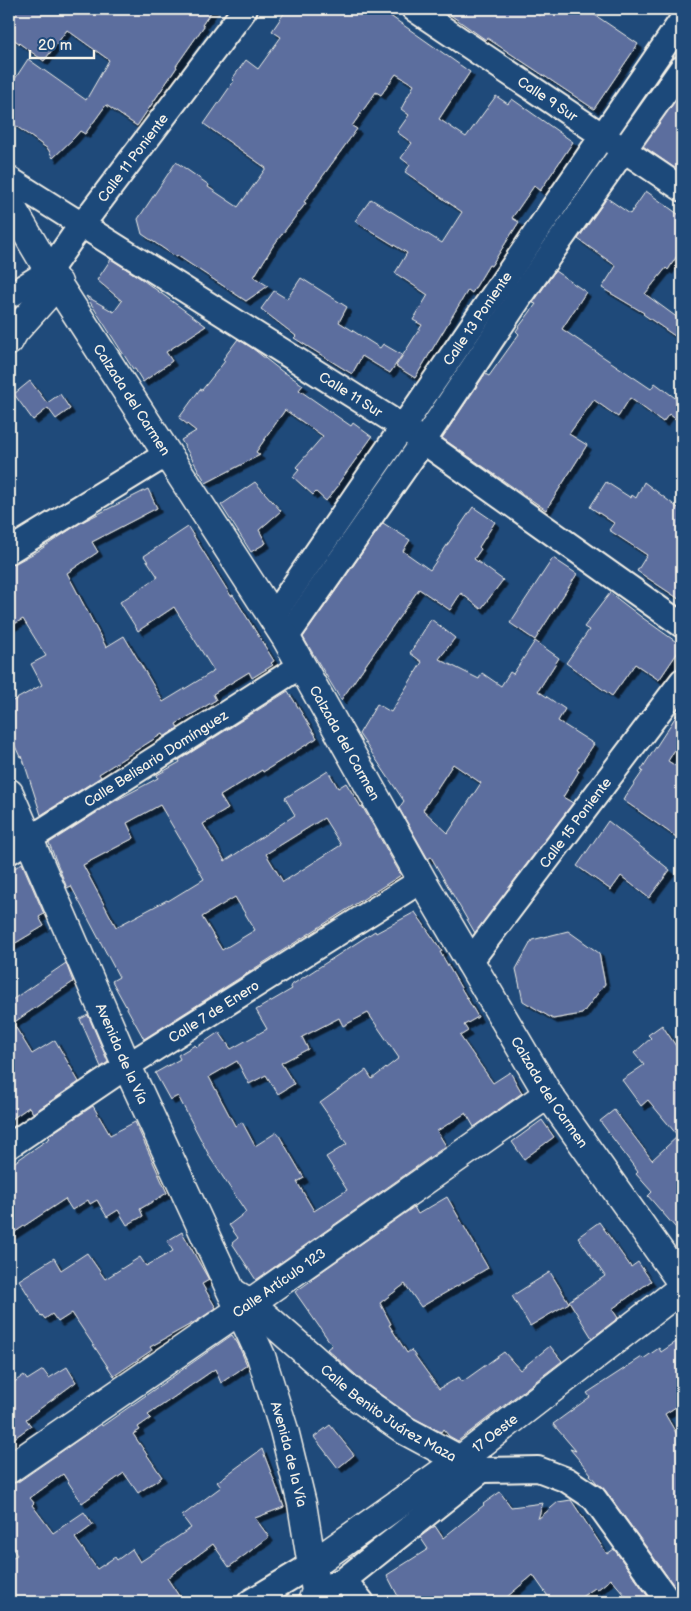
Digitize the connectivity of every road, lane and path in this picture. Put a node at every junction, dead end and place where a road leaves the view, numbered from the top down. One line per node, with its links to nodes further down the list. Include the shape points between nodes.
1 (245, 9): 10 (street, Calle 11 Poniente)
2 (414, 9): 5 (street, Calle 9 Sur)
3 (682, 20): 5 (street, Calle 13 Poniente)
4 (682, 68): 6 (street, Calle 13 Poniente)
5 (602, 136): 6 (street, Calle 9 Sur); 14 (street, Calle 13 Poniente)
6 (625, 150): 8 (street, Calle 9 Sur); 15 (street, Calle 13 Poniente, via 520,297)
7 (9, 179): 10 (street, Calle 11 Sur)
8 (682, 189)
9 (9, 203): 11 (street, Calzada del Carmen)
10 (82, 224): 11 (street, Calle 11 Poniente); 14 (street, Calle 11 Sur)
11 (54, 277): 12 (street, Calle 11 Poniente); 13 (street); 16 (street, Calzada del Carmen)
12 (9, 296)
13 (9, 341)
14 (403, 427): 15 (street, Calle 11 Sur); 19 (street, Calle 13 Poniente)
15 (423, 442): 18 (street, Calle 11 Sur); 19 (street, Calle 13 Poniente)
16 (166, 454): 17 (street); 19 (street, Calzada del Carmen)
17 (9, 551)
18 (682, 625)
19 (280, 627): 20 (street, Calzada del Carmen)
20 (302, 664): 23 (street, Calle Belisario Domínguez); 24 (street, Calzada del Carmen)
21 (682, 681): 25 (street, Calle 15 Poniente)
22 (9, 793): 23 (street, Avenida de la Vía)
23 (19, 846): 26 (street, Avenida de la Vía)
24 (422, 880): 25 (street, Calzada del Carmen); 26 (street, Calle 7 de Enero)
25 (469, 963): 27 (street, Calzada del Carmen)
26 (127, 1066): 28 (street, Calle 7 de Enero); 31 (street, Avenida de la Vía)
27 (548, 1094): 29 (street, Calzada del Carmen); 31 (street, Calle Artículo 123)
28 (9, 1146)
29 (682, 1283)
30 (682, 1288): 34 (street, 17 Oeste)
31 (240, 1301): 32 (street, Calle Benito Juárez Maza); 33 (street, Avenida de la Vía); 35 (street, Calle Artículo 123)
32 (288, 1336): 33 (street); 34 (street, Calle Benito Juárez Maza, via 356,1396 406,1431)
33 (261, 1356): 36 (street, Avenida de la Vía, via 284,1430)
34 (471, 1465): 36 (street, 17 Oeste); 37 (street); 41 (street, Calle Benito Juárez Maza, via 538,1469 567,1480 594,1498)
35 (9, 1469)
36 (313, 1564): 38 (street, Avenida de la Vía); 39 (street, 17 Oeste)
37 (344, 1580): 38 (street); 40 (street)
38 (314, 1596)
39 (250, 1602)
40 (362, 1602)
41 (669, 1602)

